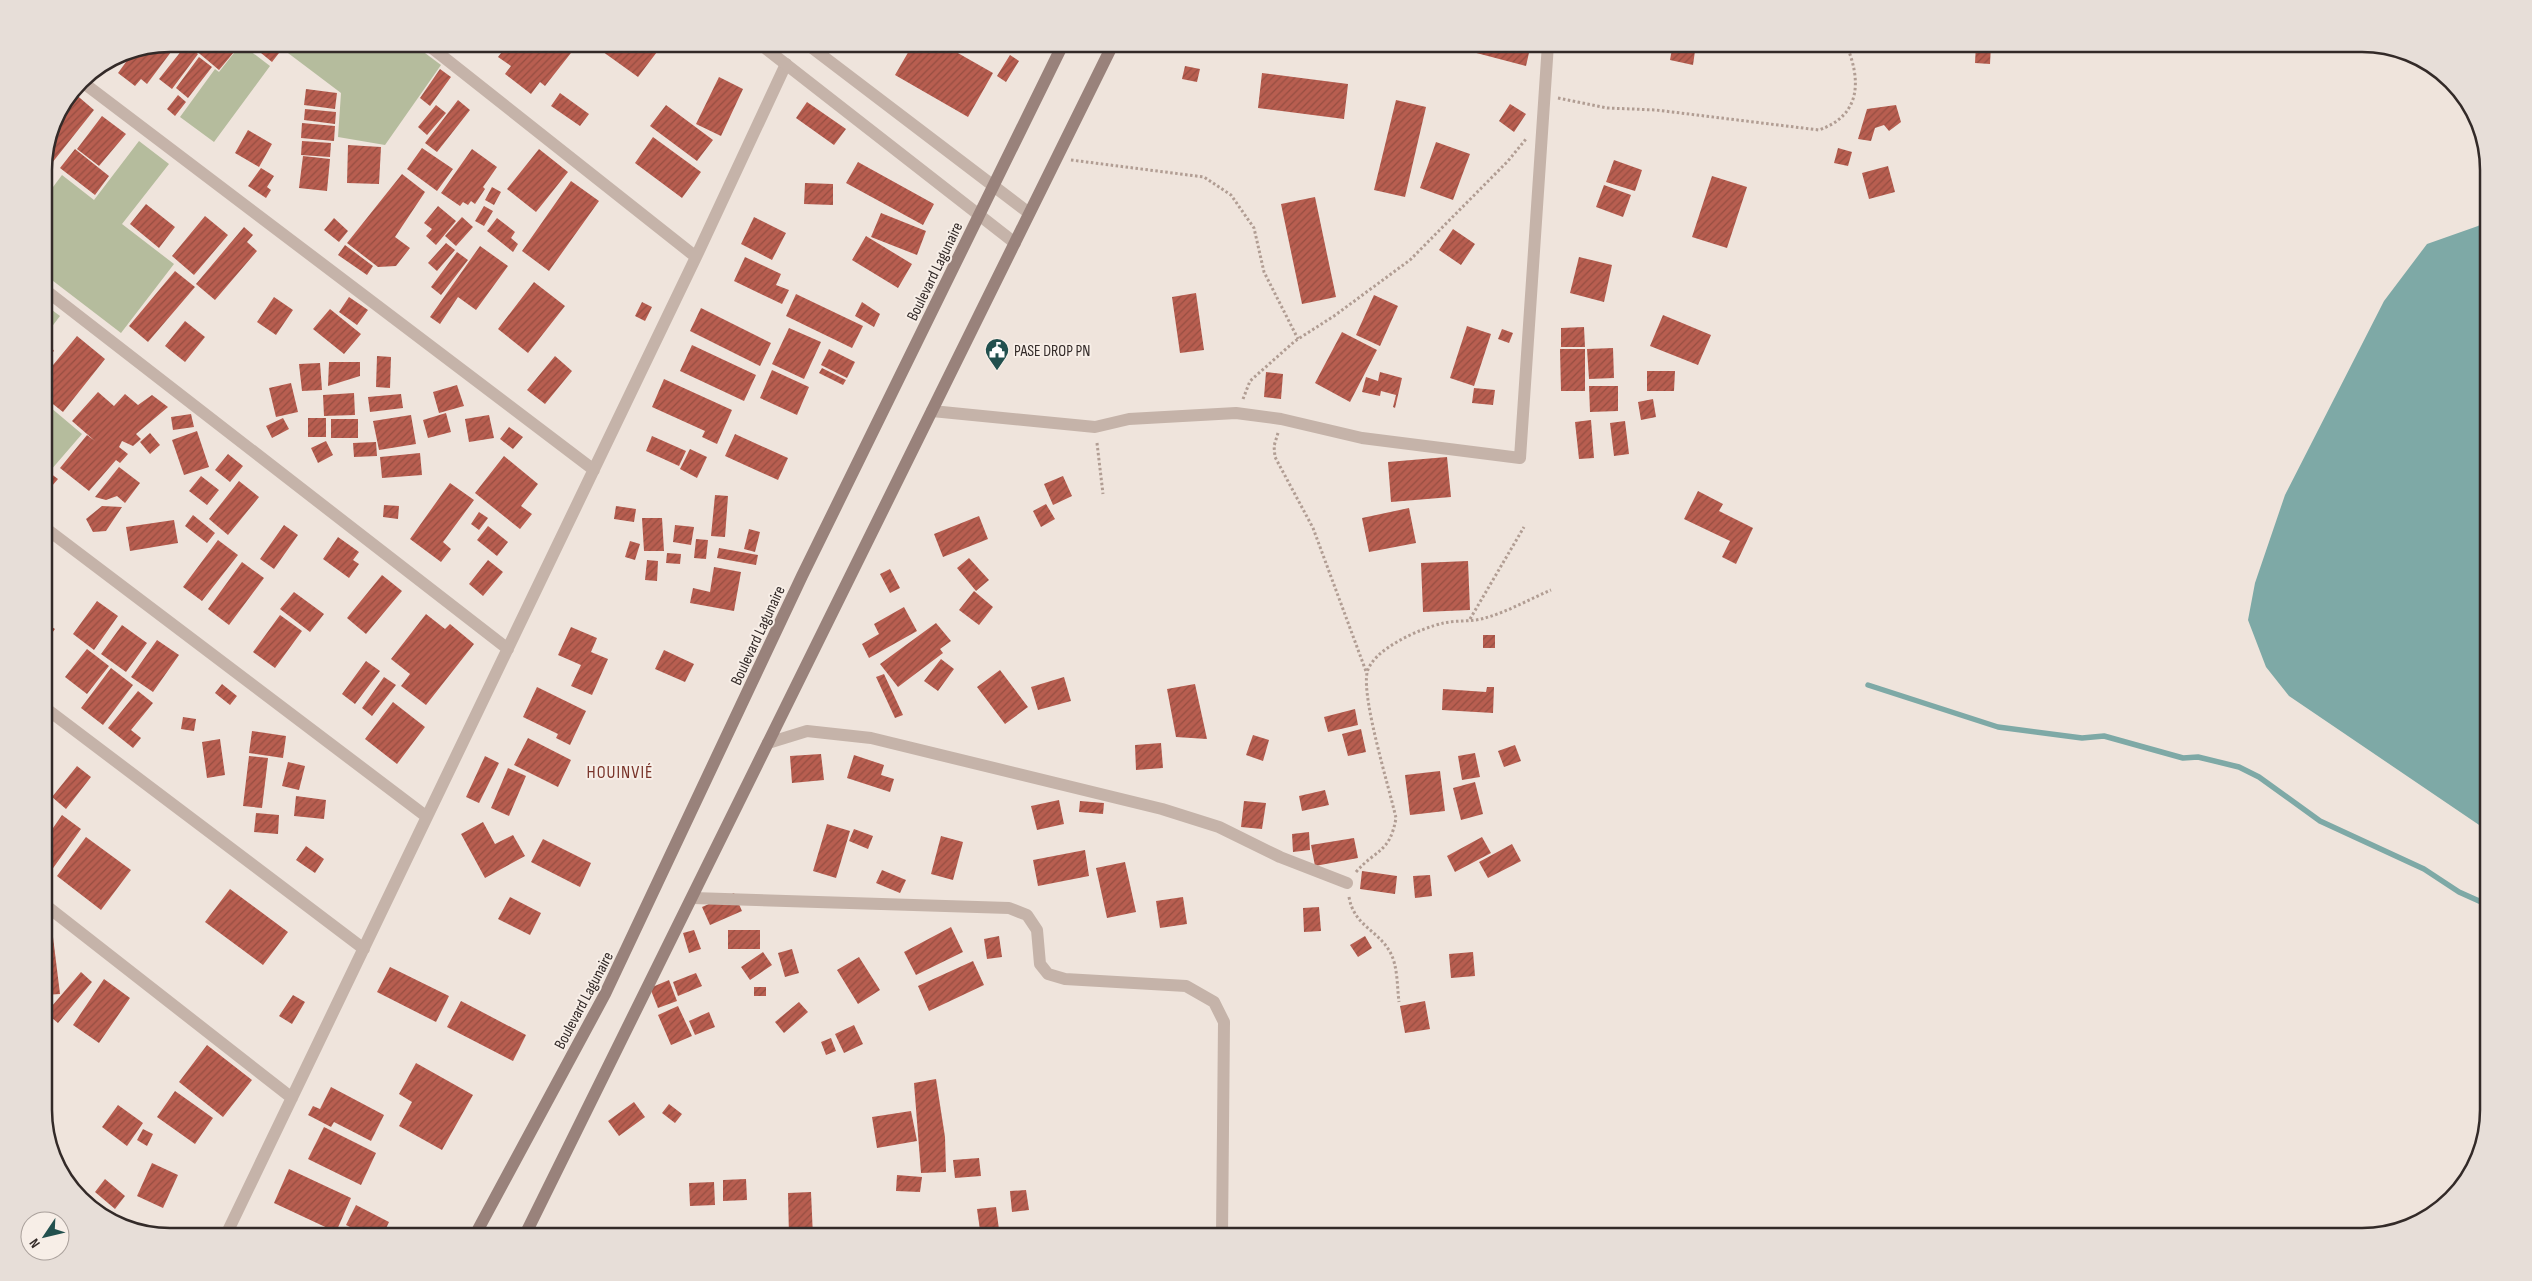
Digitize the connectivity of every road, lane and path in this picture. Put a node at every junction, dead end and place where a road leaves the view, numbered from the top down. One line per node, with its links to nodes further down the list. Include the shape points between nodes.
1 (437, 52): 17 (street)
2 (770, 52): 8 (street)
3 (817, 52): 13 (street)
4 (1059, 52): 13 (main road, Boulevard Lagunaire)
5 (1109, 52): 12 (main road)
6 (1548, 52): 10 (street)
7 (1849, 52): 10 (path, via 1855,65 1854,95 1848,112 1833,125 1820,130 1656,110 1608,108)
8 (786, 64): 15 (street); 17 (street)
9 (88, 87): 24 (street)
10 (1545, 94): 11 (street)
11 (1543, 120): 19 (path, via 1508,161 1410,260); 22 (street, via 1520,458 1362,438)
12 (1056, 160): 14 (main road); 19 (path, via 1082,160 1204,177 1231,195 1254,228 1264,272)
13 (993, 186): 14 (street); 15 (main road, Boulevard Lagunaire)
14 (1030, 213): 16 (main road)
15 (979, 214): 16 (street); 42 (main road, Boulevard Lagunaire, via 802,576 614,977)
16 (1015, 243): 20 (main road)
17 (696, 257): 24 (street)
18 (53, 296): 30 (street)
19 (1298, 339): 21 (path, via 1250,381)
20 (932, 411): 23 (street); 33 (main road)
21 (1236, 413): 22 (street); 23 (street, via 1129,419)
22 (1281, 418): 31 (path, via 1274,446 1275,457 1313,528)
23 (1095, 427): 25 (path)
24 (594, 470): 30 (street)
25 (1103, 494)
26 (1524, 526): 29 (path)
27 (53, 534): 34 (street)
28 (1552, 590): 29 (path, via 1484,618)
29 (1470, 620): 31 (path, via 1444,623 1416,632 1372,661)
30 (508, 649): 34 (street)
31 (1367, 674): 35 (path, via 1370,705 1396,818 1393,836 1383,850 1362,865)
32 (53, 714): 38 (street)
33 (768, 743): 35 (street, via 807,732 871,738 1219,827 1280,858); 36 (main road)
34 (427, 817): 38 (street)
35 (1347, 884): 39 (path, via 1350,906 1363,926 1391,953)
36 (693, 898): 43 (main road); 44 (street, via 1008,908 1026,915 1037,930 1040,964 1048,974 1064,978 1186,986 1214,1002 1224,1022)
37 (53, 911): 40 (street)
38 (364, 949): 40 (street)
39 (1399, 1002)
40 (292, 1098): 41 (street)
41 (229, 1228)
42 (479, 1228)
43 (528, 1228)
44 (1220, 1228)

